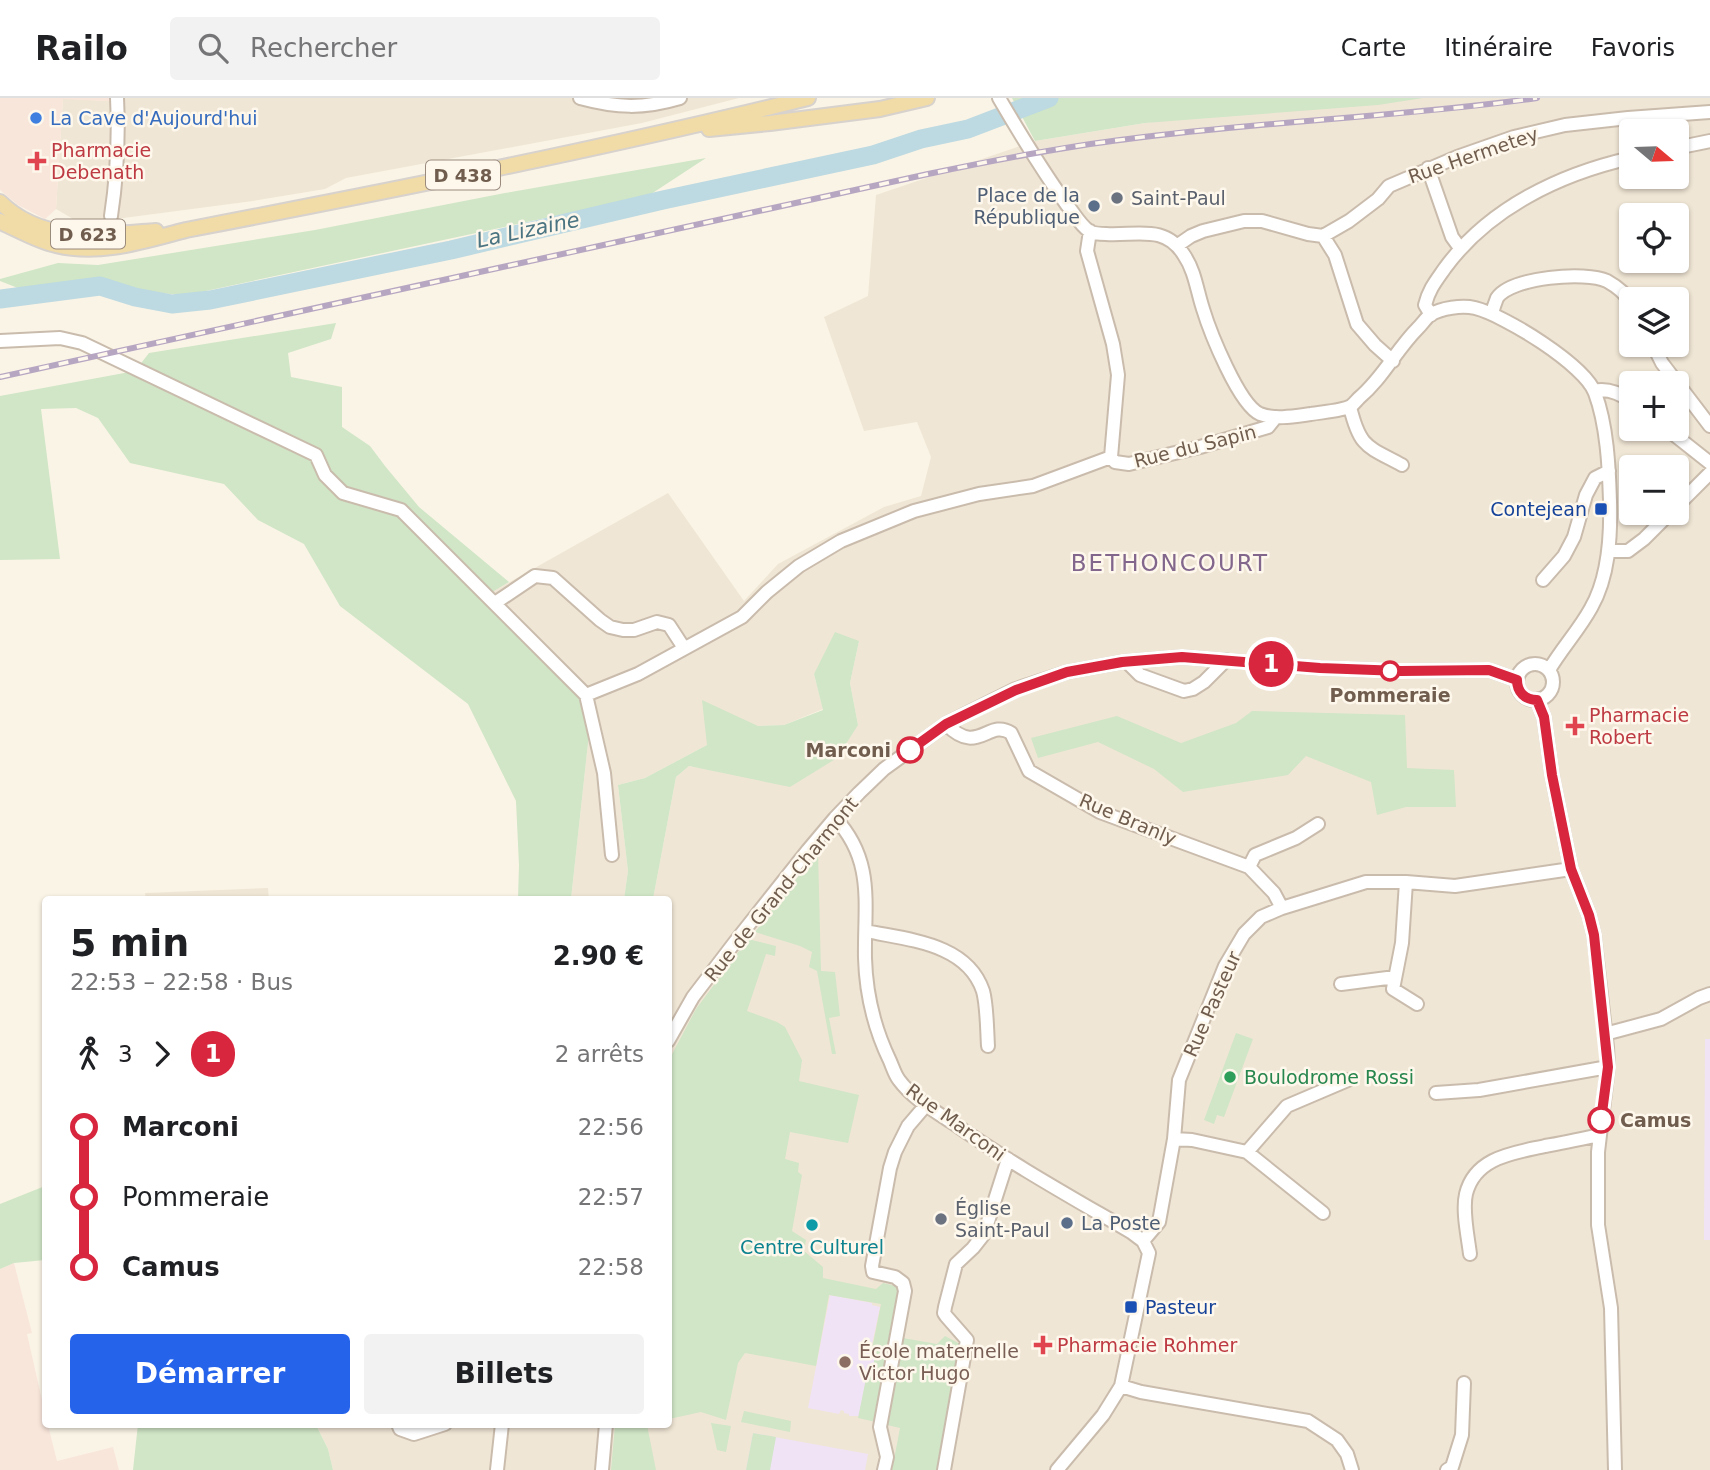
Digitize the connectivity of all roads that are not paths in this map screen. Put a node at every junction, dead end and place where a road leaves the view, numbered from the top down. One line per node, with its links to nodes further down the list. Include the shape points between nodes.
1 (117, 98): 14 (street, via 117,179)
2 (580, 98): 3 (street, via 631,106)
3 (680, 98)
4 (808, 98): 8 (main road, D 438)
5 (927, 98): 8 (main road, via 866,111)
6 (999, 98): 16 (street, via 1040,166)
7 (1710, 112): 12 (street, Rue Hermetey, via 1566,125 1514,136)
8 (669, 132): 15 (main road, D 438)
9 (1710, 141): 10 (street)
10 (1689, 145)
11 (1619, 160): 19 (street, via 1557,181 1511,206)
12 (1428, 169): 17 (street, Rue Hermetey, via 1389,186 1349,221); 19 (street)
13 (2, 211): 15 (main road, D 623, via 71,234)
14 (111, 216)
15 (186, 230)
16 (1090, 231): 18 (street, via 1110,235 1148,232); 32 (street, via 1087,251 1118,375)
17 (1323, 236): 18 (street, via 1244,221 1203,231); 25 (street, via 1335,255 1357,324)
18 (1178, 245): 29 (street, via 1245,401 1259,413)
19 (1460, 248): 21 (street, via 1428,291 1425,305)
20 (1619, 290): 22 (street, via 1606,281 1580,276 1543,279 1517,285 1498,297)
21 (1431, 314): 22 (street, via 1458,306); 25 (street)
22 (1492, 314): 26 (street, via 1580,371)
23 (0, 341): 41 (street, via 61,338 82,343 316,455 324,475 343,493 401,510)
24 (1659, 357): 30 (street)
25 (1393, 361): 28 (street)
26 (1594, 391): 27 (street); 35 (street)
27 (1619, 395)
28 (1350, 407): 29 (street); 34 (street, via 1361,440)
29 (1276, 417): 32 (street, Rue du Sapin, via 1268,428 1129,464)
30 (1710, 426)
31 (1682, 441): 33 (street)
32 (1111, 457): 42 (street, via 1033,486 914,511 841,541 788,575 742,617)
33 (1710, 463)
34 (1402, 465)
35 (1609, 471): 39 (street); 40 (street, via 1595,478 1574,537)
36 (1710, 473): 37 (street)
37 (1689, 494)
38 (1658, 525): 39 (street, via 1628,551)
39 (1608, 551): 45 (street, via 1592,606)
40 (1543, 580)
41 (495, 603): 42 (street, via 535,576 553,578 610,627 634,631 657,622 669,625); 47 (street)
42 (684, 648): 47 (street, via 638,674)
43 (1226, 660): 44 (street, Rue de Grand-Charmont, via 1182,657); 44 (street, via 1204,682 1184,691 1140,675); 46 (street, Rue de Grand-Charmont, via 1395,671 1489,670)
44 (1127, 662): 49 (street, Rue de Grand-Charmont, via 1067,672 1016,690)
45 (1549, 670): 46 (street, via 1532,664 1522,669); 48 (street, via 1553,685 1548,695)
46 (1517, 680): 48 (street, via 1522,695)
47 (586, 695): 52 (street, via 604,773)
48 (1537, 700): 54 (street, via 1544,717)
49 (946, 724): 50 (street, Rue de Grand-Charmont, via 884,769); 53 (street, Rue Branly, via 965,738 1006,730 1012,733 1029,771 1096,809)
50 (835, 817): 57 (street, Rue Marconi, via 862,861); 62 (street, Rue de Grand-Charmont, via 693,998)
51 (1318, 824): 53 (street, via 1255,855)
52 (612, 855)
53 (1249, 867): 56 (street, Rue Branly)
54 (1571, 869): 55 (street, Rue Pasteur, via 1455,886); 63 (street, via 1594,935)
55 (1406, 882): 56 (street, Rue Pasteur, via 1366,882); 58 (street)
56 (1282, 908): 70 (street, Rue Pasteur, via 1261,917 1244,934 1225,966 1179,1080)
57 (866, 931): 64 (street, via 934,946 954,954 973,971 984,992); 68 (street, Rue Marconi, via 865,960 879,1039 898,1079)
58 (1395, 977): 59 (street); 61 (street, via 1393,989)
59 (1341, 984)
60 (1710, 994): 63 (street, via 1661,1019)
61 (1417, 1004)
62 (672, 1034)
63 (1605, 1034): 65 (street)
64 (988, 1046)
65 (1608, 1067): 67 (street); 69 (street)
66 (1348, 1080): 71 (street, via 1287,1106)
67 (1436, 1093)
68 (926, 1105): 72 (street, Rue Marconi); 84 (street, via 895,1152 872,1266 873,1272 903,1283 905,1291 880,1427 887,1457)
69 (1599, 1135): 75 (street, via 1503,1156 1484,1166 1472,1178 1465,1196); 89 (street, via 1598,1225 1611,1308)
70 (1174, 1139): 71 (street); 74 (street, Rue Pasteur, via 1159,1222)
71 (1247, 1152): 73 (street)
72 (1007, 1159): 74 (street, Rue Marconi); 85 (street, via 984,1234 957,1264 945,1307 946,1316 967,1340)
73 (1323, 1213)
74 (1143, 1241): 77 (street, via 1150,1253)
75 (1470, 1254)
76 (1464, 1383): 88 (street, via 1462,1435)
77 (1122, 1386): 86 (street); 87 (street, via 1308,1421 1337,1440)
78 (400, 1428): 79 (street, via 414,1434)
79 (433, 1428)
80 (502, 1428): 82 (street)
81 (606, 1428): 83 (street)
82 (497, 1470)
83 (602, 1470)
84 (884, 1470)
85 (944, 1470)
86 (1057, 1470)
87 (1352, 1470)
88 (1447, 1470)
89 (1615, 1470)

